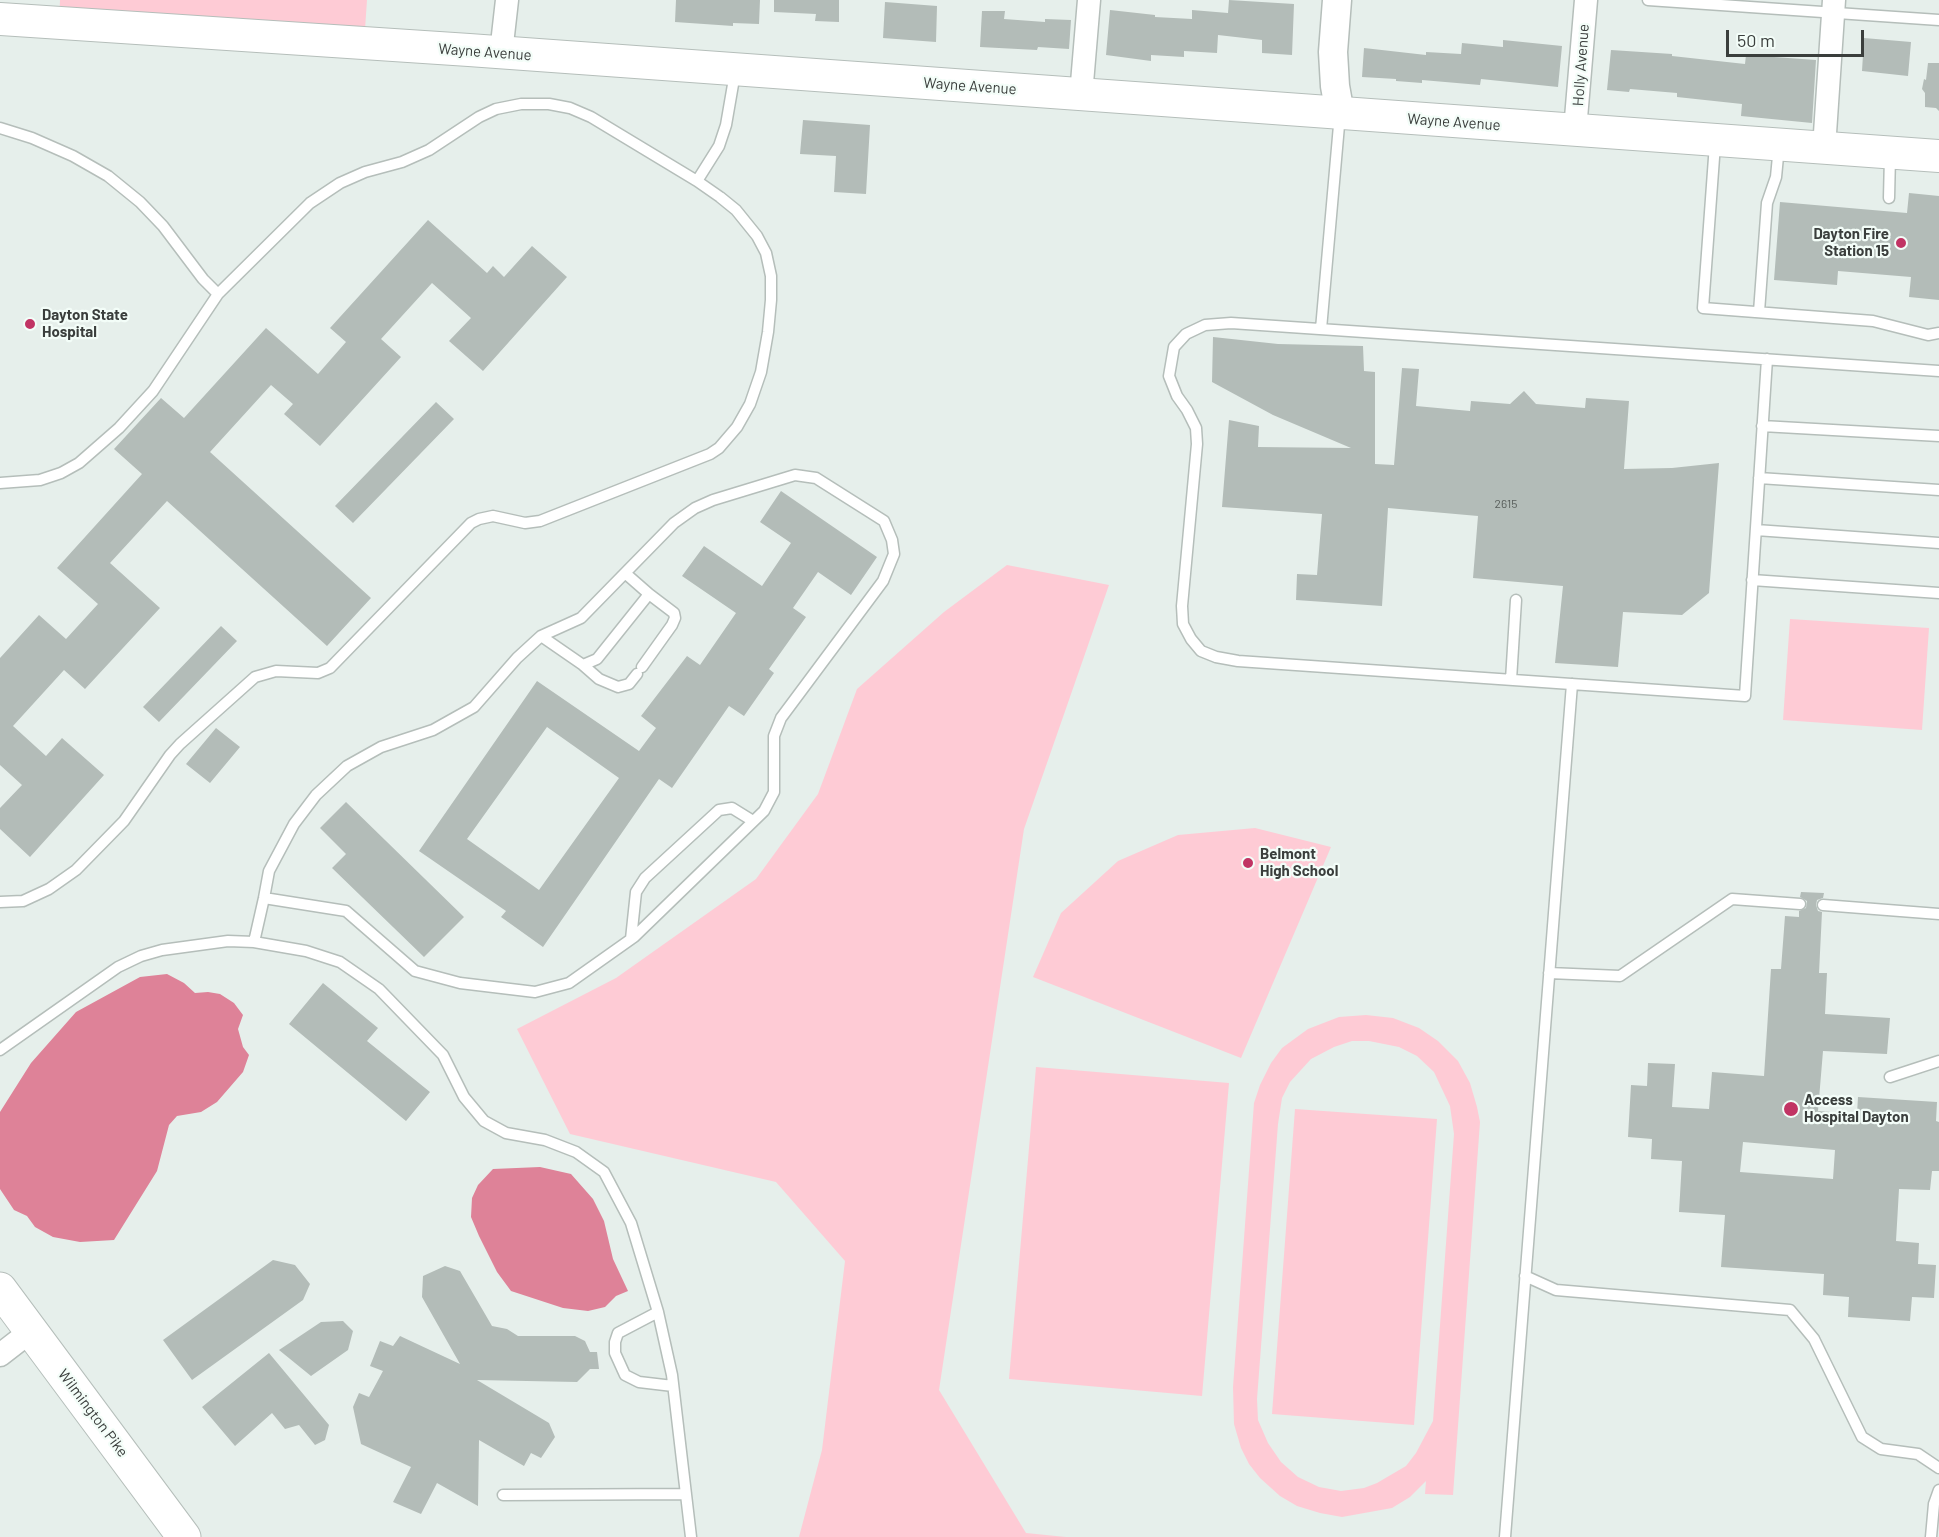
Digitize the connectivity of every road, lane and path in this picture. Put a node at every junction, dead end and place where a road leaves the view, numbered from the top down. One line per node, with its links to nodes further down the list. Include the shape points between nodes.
1 (507, 0): 10 (street)
2 (1089, 0): 12 (street)
3 (1337, 0): 13 (street, via 1333,52)
4 (1586, 0): 15 (street, Holly Avenue)
5 (1648, 0): 6 (lane)
6 (1708, 2): 7 (lane)
7 (1833, 6): 9 (lane); 18 (street)
8 (0, 19): 10 (main road, Wayne Avenue)
9 (1939, 20)
10 (501, 53): 11 (main road, Wayne Avenue)
11 (736, 69): 12 (main road, Wayne Avenue); 21 (lane, via 723,135)
12 (1081, 95): 13 (main road, Wayne Avenue)
13 (1340, 114): 15 (main road, Wayne Avenue); 25 (lane)
14 (0, 128): 23 (lane, via 33,138 108,176 164,226)
15 (1575, 130): 16 (main road, Wayne Avenue)
16 (1715, 140): 17 (main road, Wayne Avenue); 24 (lane, via 1703,308)
17 (1779, 145): 18 (main road, Wayne Avenue); 24 (lane, via 1776,177 1767,203)
18 (1824, 148): 19 (main road, Wayne Avenue)
19 (1890, 153): 20 (main road, Wayne Avenue); 22 (lane)
20 (1939, 156)
21 (697, 181): 23 (lane, via 570,108 521,104 496,109 429,150 340,183 310,203); 47 (lane, via 736,210 757,236 771,276 761,372 737,428 719,448 540,521 525,523 493,516 471,523 330,668 318,673 276,671 255,677 175,749 124,821 76,870 24,901)
22 (1888, 198)
23 (218, 294): 32 (lane, via 153,391 79,463 40,480)
24 (1759, 312): 26 (lane, via 1873,321 1928,335)
25 (1321, 329): 27 (lane); 43 (lane, via 1230,322 1205,325 1186,334 1174,347 1169,376 1196,428 1197,444 1182,606 1183,624 1191,639 1201,651 1238,661)
26 (1939, 333)
27 (1767, 359): 28 (lane); 29 (lane)
28 (1939, 371)
29 (1762, 426): 30 (lane); 31 (lane)
30 (1939, 436)
31 (1759, 478): 33 (lane); 34 (lane)
32 (0, 483)
33 (1939, 490)
34 (1756, 530): 35 (lane); 37 (lane)
35 (1939, 543)
36 (625, 573): 39 (lane); 41 (lane, via 581,618); 45 (lane, via 694,508 795,475 816,478 884,521 894,554 883,582 782,718 774,736 774,792 764,811)
37 (1752, 580): 38 (lane); 44 (lane, via 1745,696)
38 (1939, 593)
39 (649, 594): 42 (lane, via 597,659); 42 (lane, via 675,618 629,684 618,687 599,679)
40 (1516, 600): 43 (lane)
41 (541, 636): 42 (lane); 46 (lane, via 474,707 433,730 381,747 339,773 294,824 269,871)
42 (583, 665)
43 (1511, 680): 44 (lane)
44 (1572, 684): 53 (lane)
45 (753, 821): 51 (lane); 51 (lane, via 732,808 719,810 645,878 636,892)
46 (264, 898): 51 (lane, via 346,911 416,971 494,988 535,992 569,983); 52 (lane)
47 (0, 902)
48 (1800, 904): 53 (lane, via 1732,899 1620,976)
49 (1823, 905): 50 (lane)
50 (1939, 914)
51 (631, 939)
52 (254, 942): 54 (lane, via 200,944 141,956); 59 (lane, via 306,951 340,962 380,989 443,1055 464,1097 484,1121 506,1133 545,1140 576,1152 604,1172 631,1223)
53 (1549, 973): 57 (lane)
54 (0, 1050)
55 (1939, 1061): 56 (lane)
56 (1890, 1077)
57 (1525, 1276): 63 (lane, via 1556,1290 1790,1310 1814,1339 1862,1437 1881,1449 1918,1454); 69 (lane)
58 (0, 1289): 60 (main road, Wilmington Pike)
59 (658, 1312): 62 (lane); 62 (lane, via 618,1332 615,1353 625,1375 639,1382)
60 (31, 1331): 61 (street); 67 (main road, Wilmington Pike)
61 (0, 1355)
62 (673, 1386): 65 (lane)
63 (1939, 1468)
64 (1939, 1490): 70 (lane)
65 (686, 1494): 66 (lane); 68 (lane)
66 (503, 1495)
67 (184, 1537)
68 (691, 1537)
69 (1505, 1537)
70 (1931, 1537)

